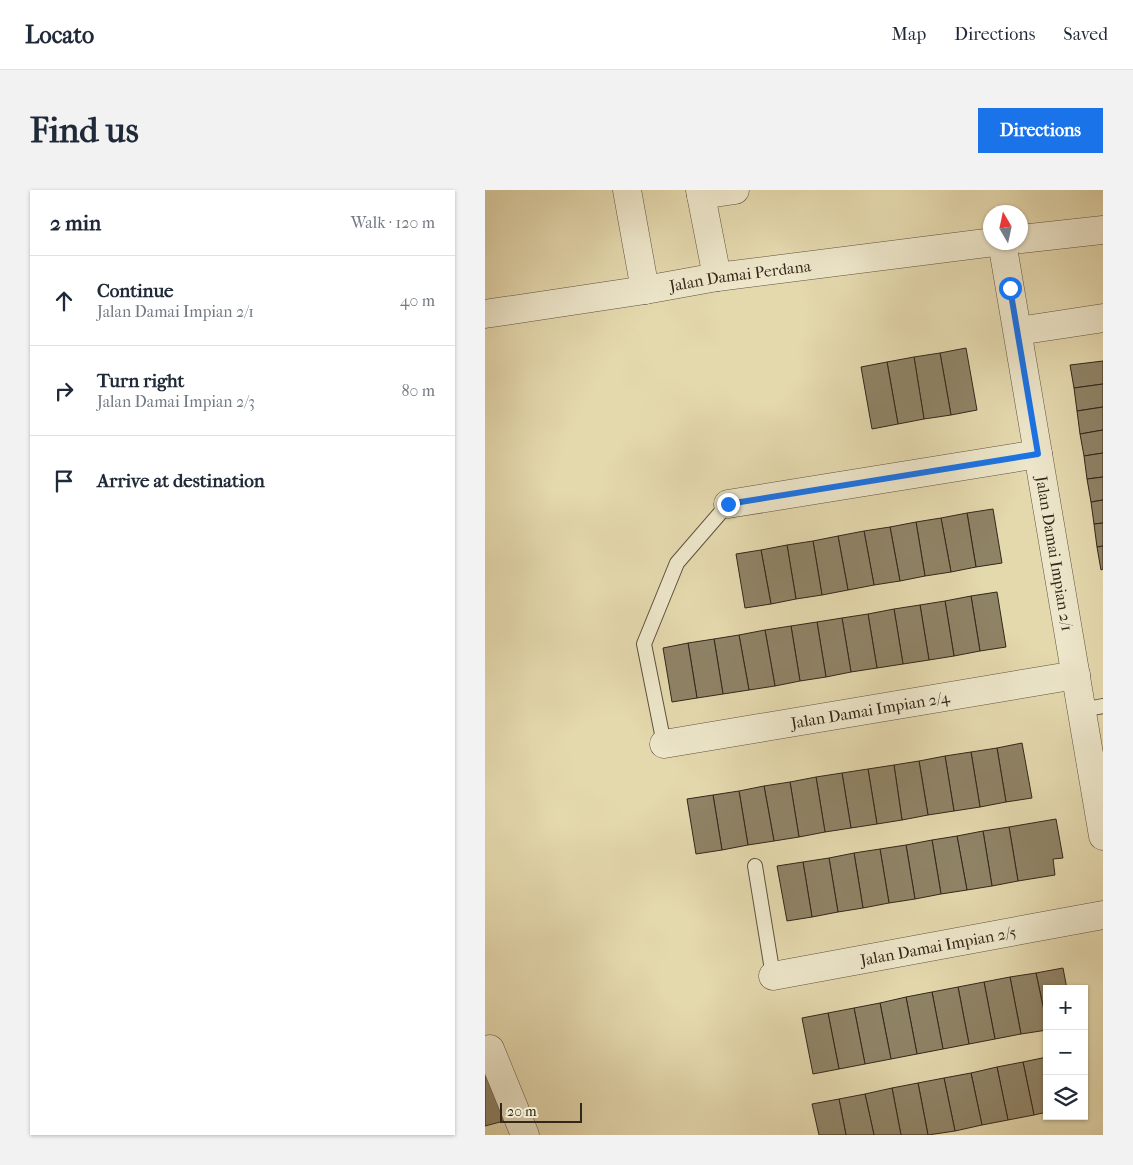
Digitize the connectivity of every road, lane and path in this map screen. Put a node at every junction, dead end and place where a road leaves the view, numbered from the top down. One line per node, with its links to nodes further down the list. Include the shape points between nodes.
1 (627, 190): 9 (street)
2 (735, 190): 3 (street)
3 (701, 192): 8 (street)
4 (1103, 230): 5 (street)
5 (1028, 239)
6 (983, 243): 8 (street, Jalan Damai Perdana)
7 (1004, 250): 12 (street, Jalan Damai Impian 2/1)
8 (717, 277): 9 (street, Jalan Damai Perdana)
9 (645, 290): 10 (street, Jalan Damai Perdana)
10 (485, 314)
11 (1103, 318): 12 (street)
12 (1018, 331): 13 (street, Jalan Damai Impian 2/1)
13 (1038, 454): 14 (street); 15 (street, Jalan Damai Impian 2/1)
14 (728, 504): 17 (lane, via 677,562 644,644)
15 (1076, 675): 16 (street, Jalan Damai Impian 2/1); 17 (street, Jalan Damai Impian 2/4)
16 (1092, 708): 18 (street, Jalan Damai Impian 2/1)
17 (664, 744)
18 (1103, 836)
19 (755, 866): 21 (lane)
20 (1103, 915): 21 (street, Jalan Damai Impian 2/5)
21 (773, 976)
22 (487, 1050): 23 (street)
23 (525, 1135)

